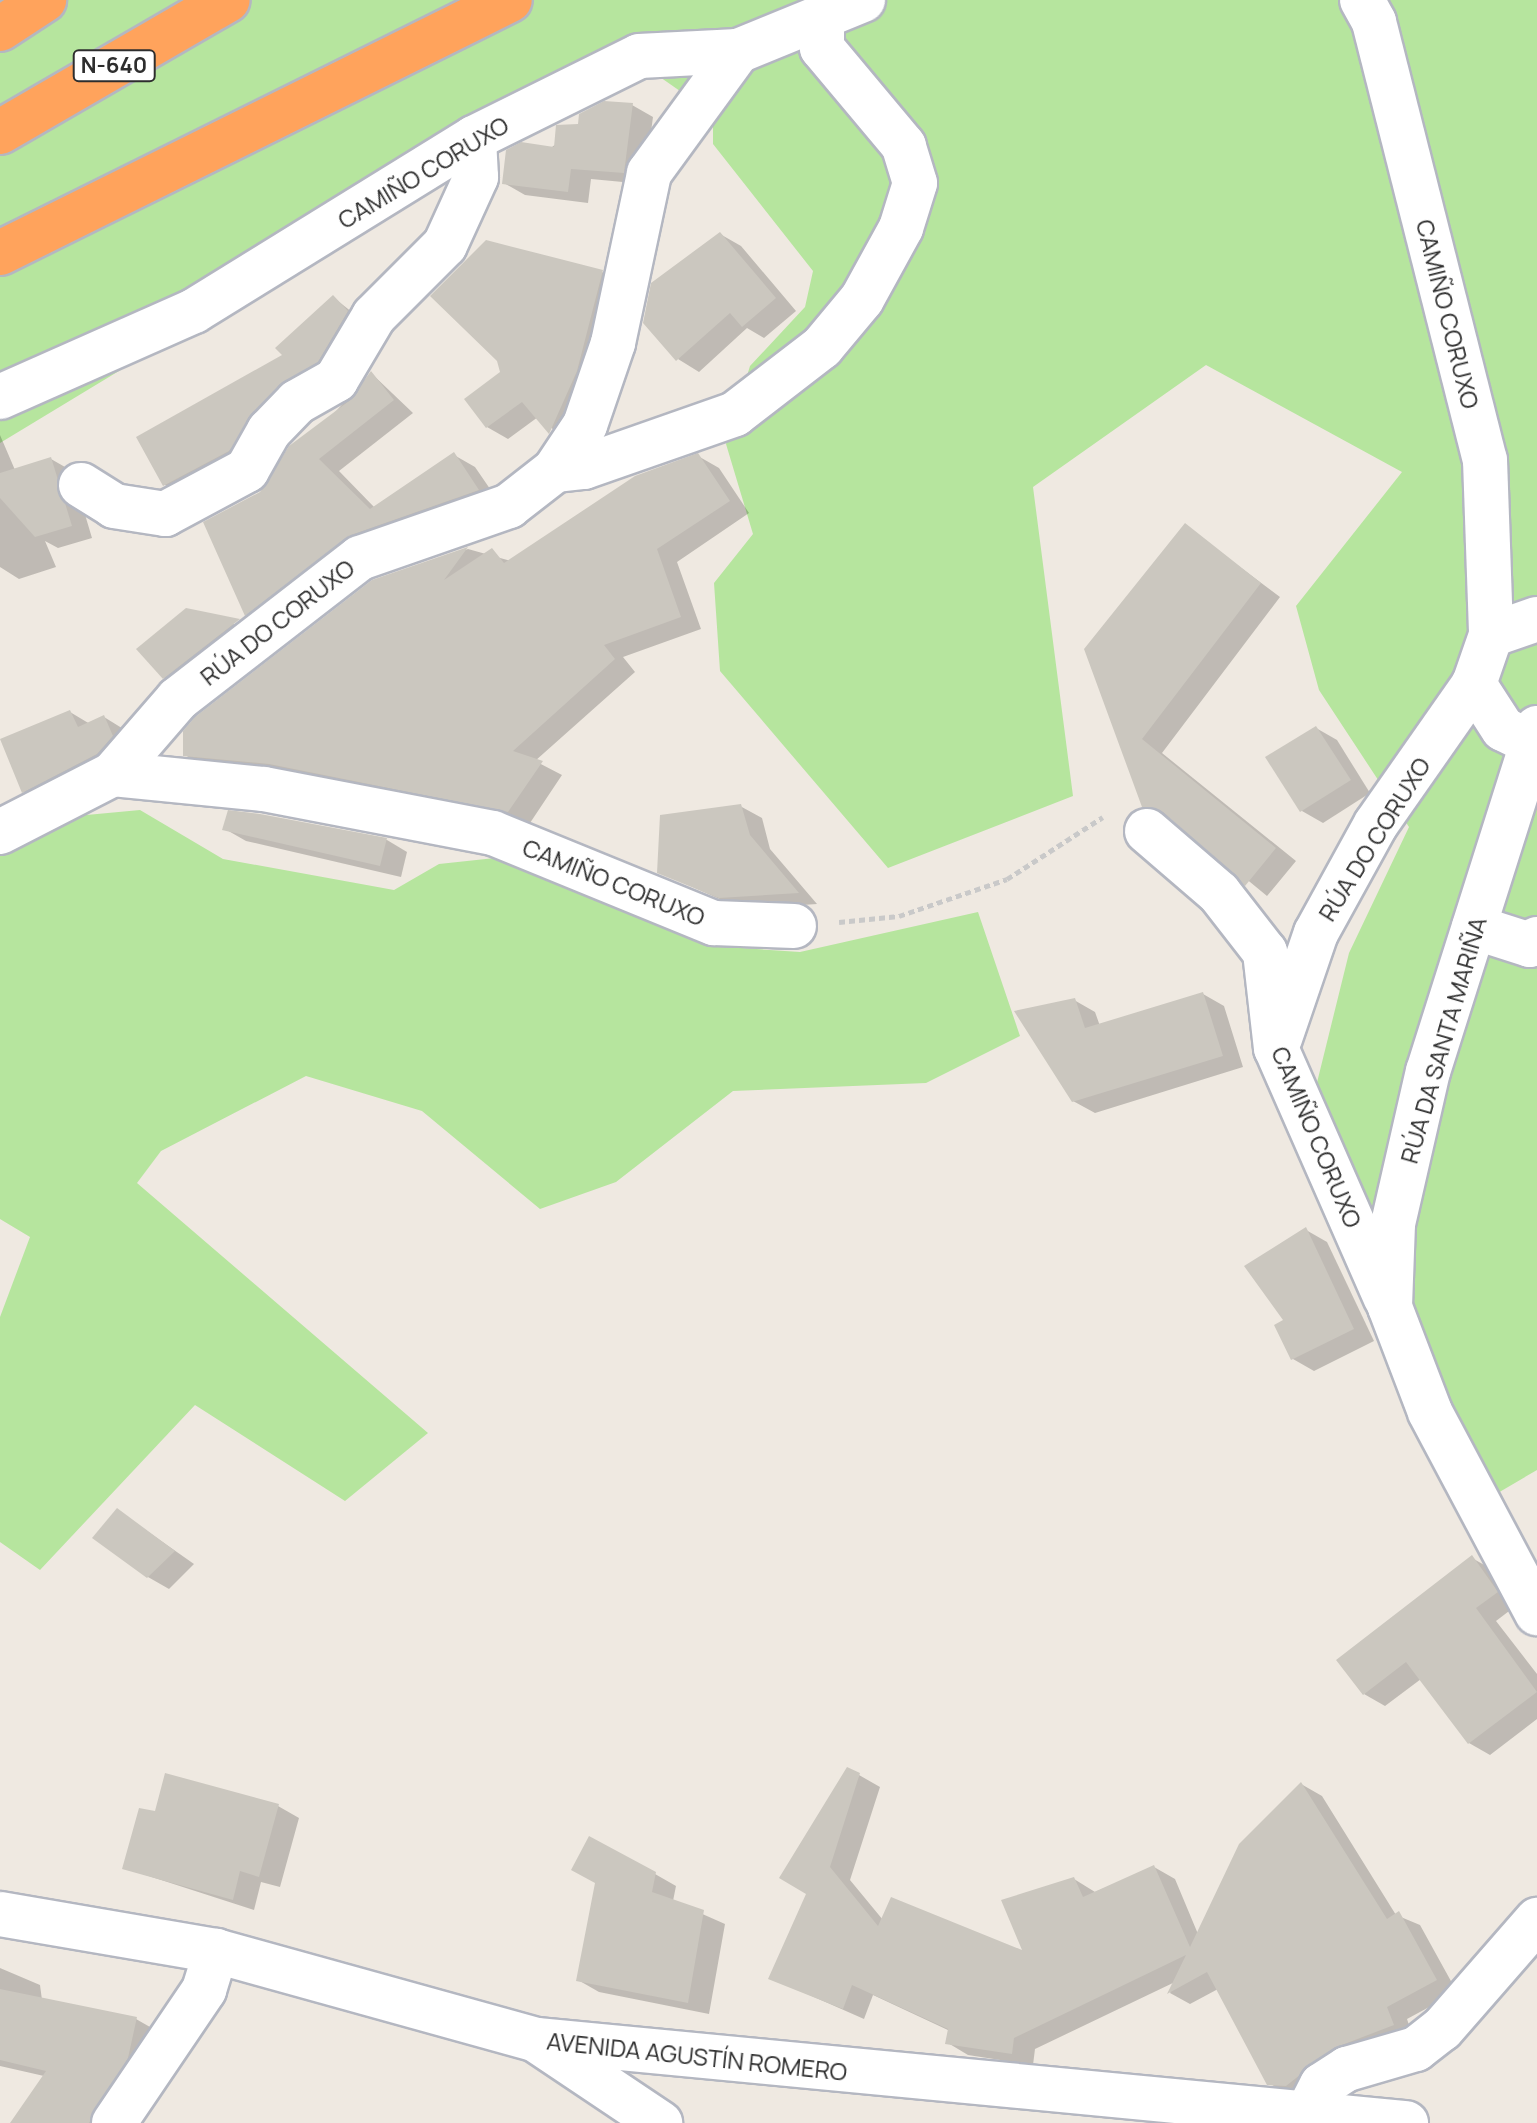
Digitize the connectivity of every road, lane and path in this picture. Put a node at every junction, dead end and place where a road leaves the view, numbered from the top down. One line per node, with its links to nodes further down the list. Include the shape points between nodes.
1 (44, 0): 7 (highway)
2 (228, 0): 9 (highway, N-640)
3 (510, 0): 11 (highway)
4 (863, 0): 6 (street, CAMIÑO CORUXO)
5 (1362, 0): 16 (street, CAMIÑO CORUXO, via 1374,22 1485,460)
6 (822, 23): 8 (street, CAMIÑO CORUXO); 13 (street, RÚA DO CORUXO, via 822,48 904,146 915,183 901,228 862,299 822,347 735,414 584,467)
7 (0, 29)
8 (738, 51): 10 (street, CAMIÑO CORUXO, via 639,56); 13 (street, RÚA DO CORUXO, via 649,173 613,343 585,425)
9 (0, 132)
10 (474, 138): 12 (street, CAMIÑO CORUXO, via 194,311); 14 (street, via 476,177 445,245 374,316 336,380 297,402 269,431 247,470 165,514 114,506)
11 (0, 253)
12 (0, 397)
13 (555, 470): 19 (street, RÚA DO CORUXO, via 509,506 360,558 178,699)
14 (81, 485)
15 (1537, 619): 16 (street)
16 (1491, 635): 17 (street, RÚA DO CORUXO)
17 (1474, 684): 18 (street, via 1503,729); 25 (street, RÚA DO CORUXO, via 1376,824 1316,933)
18 (1535, 736): 23 (street, RÚA DA SANTA MARIÑA)
19 (113, 774): 21 (street); 22 (street, CAMIÑO CORUXO, via 264,789 493,833 714,923)
20 (1147, 831): 22 (path, via 1111,813 1007,879 899,916); 25 (street, CAMIÑO CORUXO, via 1219,893 1265,952)
21 (0, 832)
22 (794, 926)
23 (1474, 927): 24 (street, via 1530,945); 26 (street, RÚA DA SANTA MARIÑA, via 1428,1071 1393,1224)
24 (1537, 939)
25 (1276, 1048): 26 (street, CAMIÑO CORUXO)
26 (1390, 1307): 27 (street, RÚA DA SANTA MARIÑA, via 1430,1412)
27 (1537, 1613)
28 (0, 1914): 30 (street, AVENIDA AGUSTÍN ROMERO)
29 (1537, 1920): 32 (street, via 1442,2029 1416,2049 1347,2069 1322,2085)
30 (216, 1951): 31 (street, AVENIDA AGUSTÍN ROMERO); 34 (street, via 204,1990)
31 (537, 2040): 33 (street, AVENIDA AGUSTÍN ROMERO); 35 (street)
32 (1309, 2110): 33 (street, AVENIDA AGUSTÍN ROMERO); 36 (street, AVENIDA AGUSTÍN ROMERO)
33 (1156, 2111)
34 (114, 2123)
35 (660, 2123)
36 (1406, 2123)

